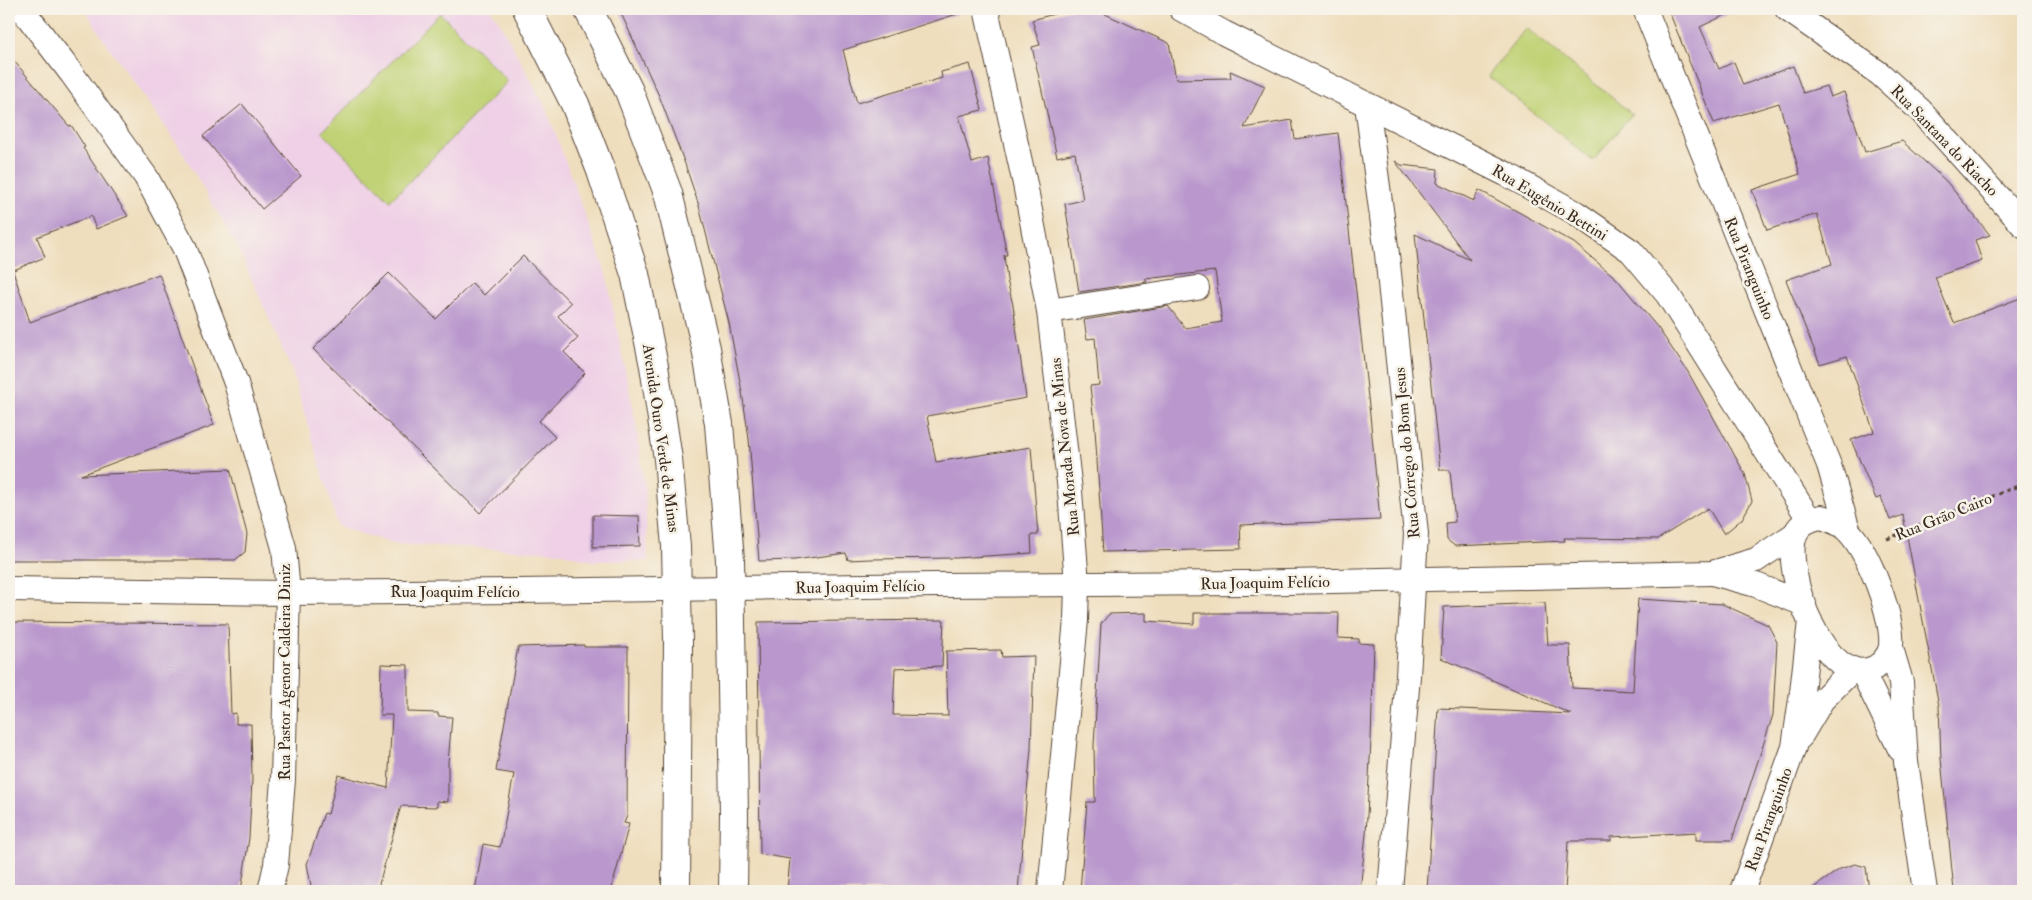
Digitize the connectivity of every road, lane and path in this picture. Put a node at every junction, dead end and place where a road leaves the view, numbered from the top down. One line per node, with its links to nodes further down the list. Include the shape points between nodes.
1 (22, 9): 22 (street, Rua Pastor Agenor Caldeira Diniz, via 146,177 184,247 236,383 284,548)
2 (527, 9): 20 (street, Avenida Ouro Verde de Minas, via 575,104 635,274 654,366 668,459)
3 (588, 9): 19 (street, via 629,91 668,193 706,348 719,424)
4 (986, 9): 11 (street, Rua Morada Nova de Minas)
5 (1181, 9): 8 (street, Rua Eugênio Bettini)
6 (1645, 9): 14 (street, Rua Piranguinho, via 1829,465)
7 (1787, 9): 9 (street, Rua Santana do Riacho, via 1880,74 1921,111)
8 (1367, 105): 13 (street, Rua Eugênio Bettini, via 1506,174 1576,213 1631,251 1668,294); 17 (street, Rua Córrego do Bom Jesus, via 1387,254 1416,534)
9 (2023, 225)
10 (1198, 288): 11 (street)
11 (1049, 310): 18 (street, Rua Morada Nova de Minas)
12 (2023, 484): 15 (path, Rua Grão Cairo)
13 (1802, 527): 14 (street, via 1821,517); 16 (street, Rua Joaquim Felício, via 1756,560); 23 (street, via 1792,551 1794,571)
14 (1848, 530): 15 (street)
15 (1862, 549): 24 (street, via 1887,614)
16 (1712, 573): 17 (street, Rua Joaquim Felício); 23 (street, Rua Joaquim Felício, via 1756,585)
17 (1413, 580): 18 (street, Rua Joaquim Felício); 32 (street, Rua Córrego do Bom Jesus)
18 (1077, 584): 19 (street, Rua Joaquim Felício); 31 (street, Rua Morada Nova de Minas)
19 (731, 588): 20 (street, Rua Joaquim Felício); 30 (street)
20 (677, 589): 22 (street, Rua Joaquim Felício); 29 (street, Avenida Ouro Verde de Minas)
21 (9, 590): 22 (street, Rua Joaquim Felício)
22 (288, 593): 28 (street, Rua Pastor Agenor Caldeira Diniz, via 284,780 276,865)
23 (1807, 612): 25 (street, via 1830,656); 26 (street, Rua Piranguinho, via 1802,692)
24 (1891, 648): 25 (street, via 1883,662 1874,668); 27 (street, via 1901,682)
25 (1857, 670): 26 (street, Rua Piranguinho, via 1822,700); 27 (street)
26 (1794, 747): 33 (street, Rua Piranguinho)
27 (1906, 762): 34 (street)
28 (270, 891)
29 (676, 891)
30 (733, 891)
31 (1050, 891)
32 (1390, 891)
33 (1742, 891)
34 (1925, 891)

